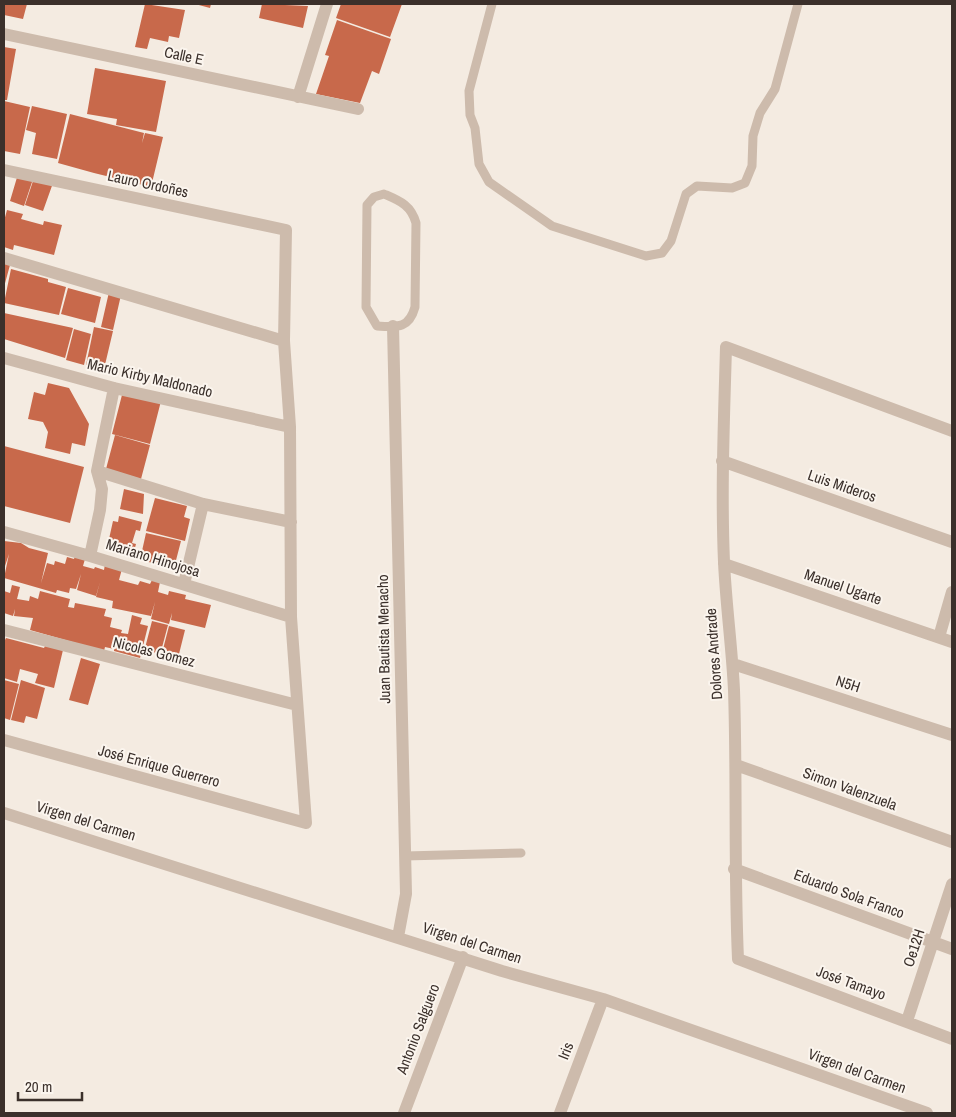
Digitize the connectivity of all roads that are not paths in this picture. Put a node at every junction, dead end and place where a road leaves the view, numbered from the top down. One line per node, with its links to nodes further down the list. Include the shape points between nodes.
1 (327, 4): 5 (street)
2 (492, 4): 3 (lane, via 469,92 479,164 490,182 552,226 646,256 662,253 671,241 686,194 697,186 732,188 745,183 752,166 753,136 760,113 775,89)
3 (798, 4)
4 (4, 34): 5 (street, Calle E)
5 (298, 97): 6 (street, Calle E)
6 (358, 109)
7 (4, 170): 10 (street, Lauro Ordoñes, via 286,230)
8 (4, 258): 10 (street)
9 (393, 333): 9 (lane, via 377,326 366,307 367,205 374,197 384,194 403,202 413,212 416,223 415,307 412,318); 37 (street, Juan Bautista Menacho)
10 (284, 341): 13 (street)
11 (4, 358): 12 (street, Mario Kirby Maldonado)
12 (114, 388): 13 (street, Mario Kirby Maldonado); 16 (street)
13 (290, 427): 18 (street)
14 (952, 431): 15 (street, Dolores Andrade, via 726,347)
15 (722, 461): 20 (street, Luis Mideros); 22 (street, Dolores Andrade)
16 (97, 471): 17 (street); 21 (street, via 102,489)
17 (203, 504): 18 (street); 23 (street)
18 (291, 522): 25 (street)
19 (4, 532): 21 (street, Mariano Hinojosa)
20 (952, 542)
21 (90, 556): 23 (street, Mariano Hinojosa)
22 (724, 564): 27 (street, Manuel Ugarte); 29 (street, Dolores Andrade)
23 (184, 584): 25 (street, Mariano Hinojosa)
24 (952, 592): 27 (street)
25 (291, 618): 30 (street)
26 (4, 630): 30 (street, Nicolas Gomez)
27 (938, 637): 28 (street, Manuel Ugarte)
28 (952, 642)
29 (733, 664): 31 (street, N5H); 33 (street, Dolores Andrade)
30 (296, 705): 32 (street, José Enrique Guerrero, via 306,823)
31 (952, 735)
32 (4, 740)
33 (736, 765): 35 (street, Simon Valenzuela); 38 (street, Dolores Andrade)
34 (4, 813): 40 (street, Virgen del Carmen)
35 (952, 842)
36 (521, 853): 37 (lane)
37 (405, 856): 40 (street, Juan Bautista Menacho, via 406,894)
38 (734, 869): 41 (street, Eduardo Sola Franco); 44 (street, Dolores Andrade)
39 (952, 884): 41 (street, Oe12H)
40 (398, 937): 43 (street, Virgen del Carmen)
41 (933, 942): 42 (street, Eduardo Sola Franco); 46 (street, Oe12H)
42 (952, 949)
43 (463, 957): 45 (street, Virgen del Carmen); 48 (street, Antonio Salguero)
44 (738, 959): 46 (street, José Tamayo)
45 (603, 999): 49 (street, Iris); 50 (street, Virgen del Carmen)
46 (907, 1021): 47 (street, José Tamayo)
47 (952, 1040)
48 (404, 1113)
49 (560, 1113)
50 (927, 1113)

